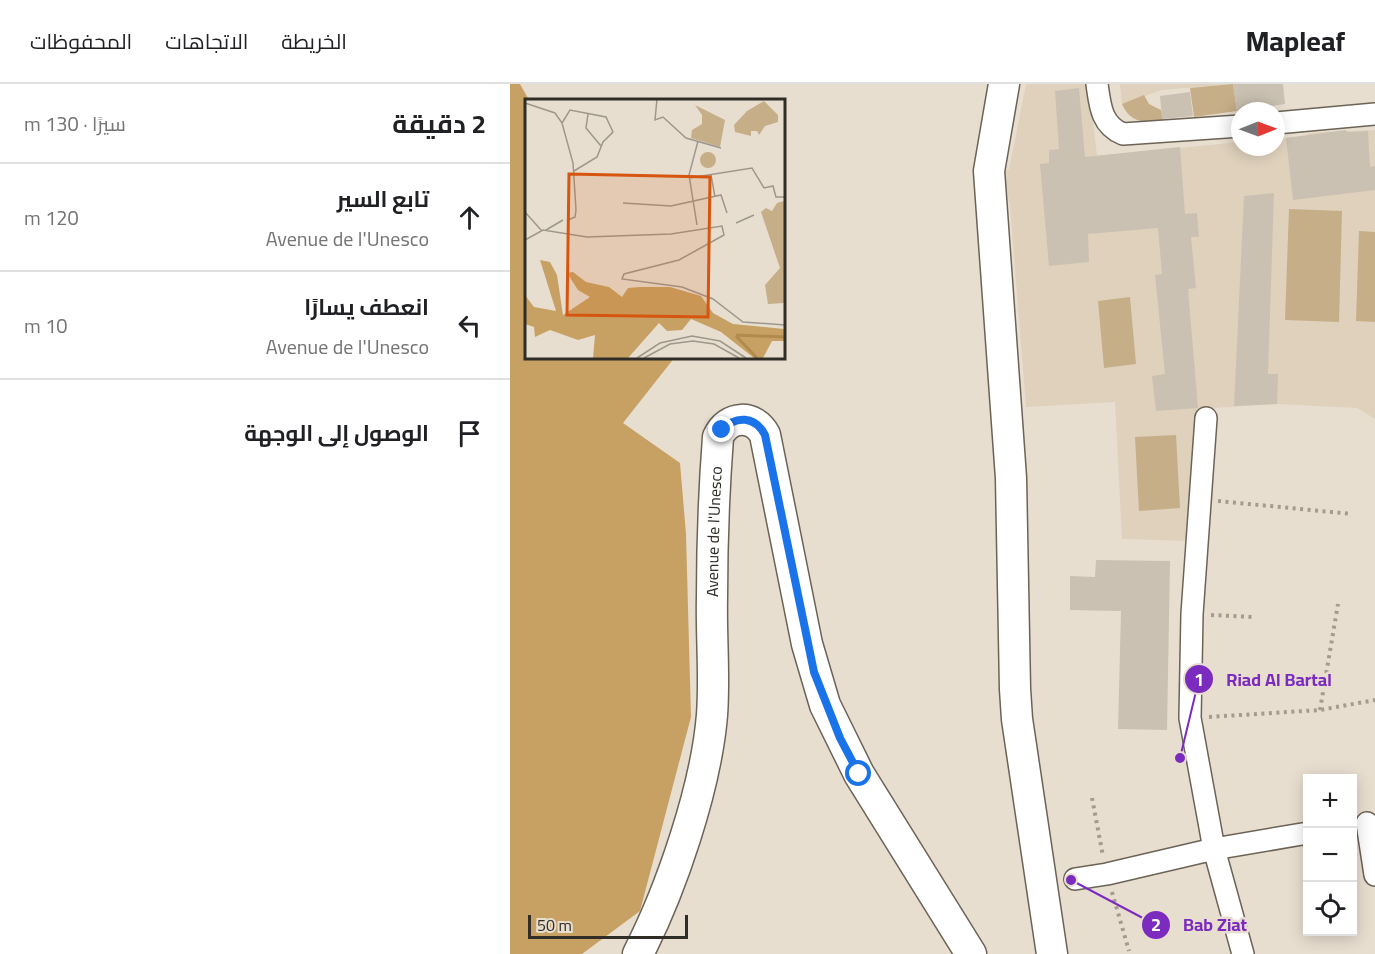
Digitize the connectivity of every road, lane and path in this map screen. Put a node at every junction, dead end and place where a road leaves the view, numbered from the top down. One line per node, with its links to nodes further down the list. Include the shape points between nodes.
1 (1005, 84): 19 (main road, via 991,152 990,200 1011,478 1017,719)
2 (1097, 84): 5 (street, via 1102,115 1124,134)
3 (1375, 114): 4 (street)
4 (1285, 122)
5 (1231, 127)
6 (1206, 418): 7 (street)
7 (1200, 499): 8 (path); 10 (street)
8 (1352, 514)
9 (1338, 604): 13 (path)
10 (1192, 614): 11 (path); 14 (street)
11 (1253, 618)
12 (1375, 700): 13 (path)
13 (1320, 710): 14 (path)
14 (1190, 718): 17 (street)
15 (1365, 824): 18 (street)
16 (1303, 834): 17 (street)
17 (1214, 849): 19 (street); 23 (street)
18 (1375, 875)
19 (1061, 881): 22 (main road)
20 (638, 954): 21 (main road, Avenue de l'Unesco, via 659,913 680,852 704,759 712,717 718,437 727,425 741,419 756,423 765,435 807,644 825,705 859,774)
21 (971, 954)
22 (1052, 954)
23 (1243, 954)

